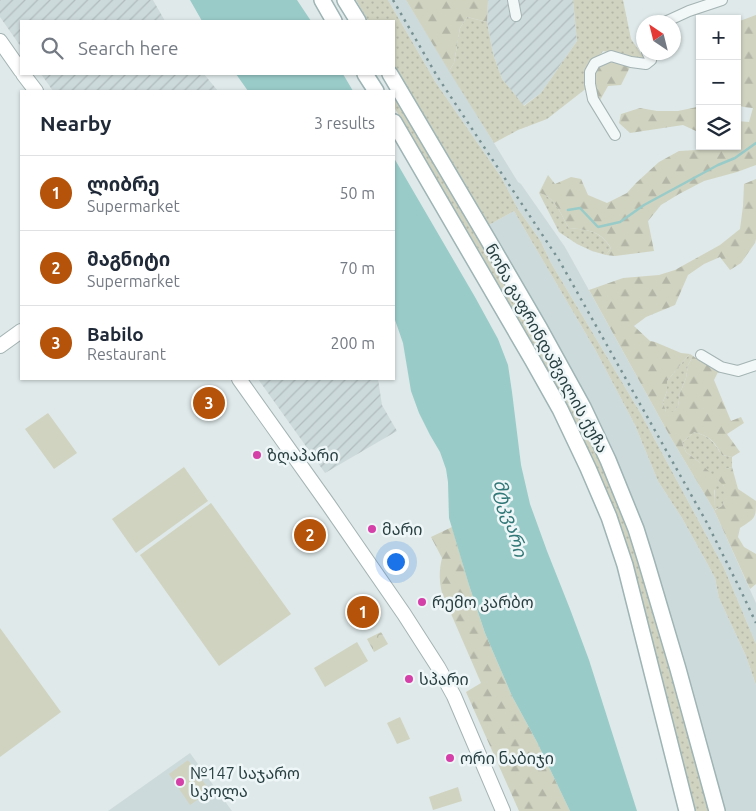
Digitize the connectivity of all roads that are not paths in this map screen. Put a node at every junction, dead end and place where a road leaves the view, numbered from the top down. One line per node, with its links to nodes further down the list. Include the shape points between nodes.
1 (322, 0): 7 (main road)
2 (346, 0): 8 (main road)
3 (513, 0): 6 (street)
4 (722, 0): 5 (street)
5 (681, 15)
6 (516, 16)
7 (333, 20)
8 (357, 20)
9 (0, 41): 11 (main road)
10 (651, 60): 18 (street, via 646,64 611,56 595,64 590,72 593,99)
11 (20, 69)
12 (24, 75): 15 (main road)
13 (366, 75): 16 (main road)
14 (391, 75): 26 (main road, ნონა გაფრინდაშვილის ქუჩა, via 540,329 608,460 649,569)
15 (35, 90)
16 (375, 90)
17 (395, 124): 25 (main road, ნონა გაფრინდაშვილის ქუჩა, via 564,416 609,517 625,565)
18 (615, 135)
19 (20, 332): 20 (main road)
20 (0, 346)
21 (702, 355): 22 (street, via 721,367 738,371)
22 (756, 365)
23 (240, 380): 24 (main road, via 333,510 438,667 454,696)
24 (503, 811)
25 (687, 811)
26 (717, 811)

